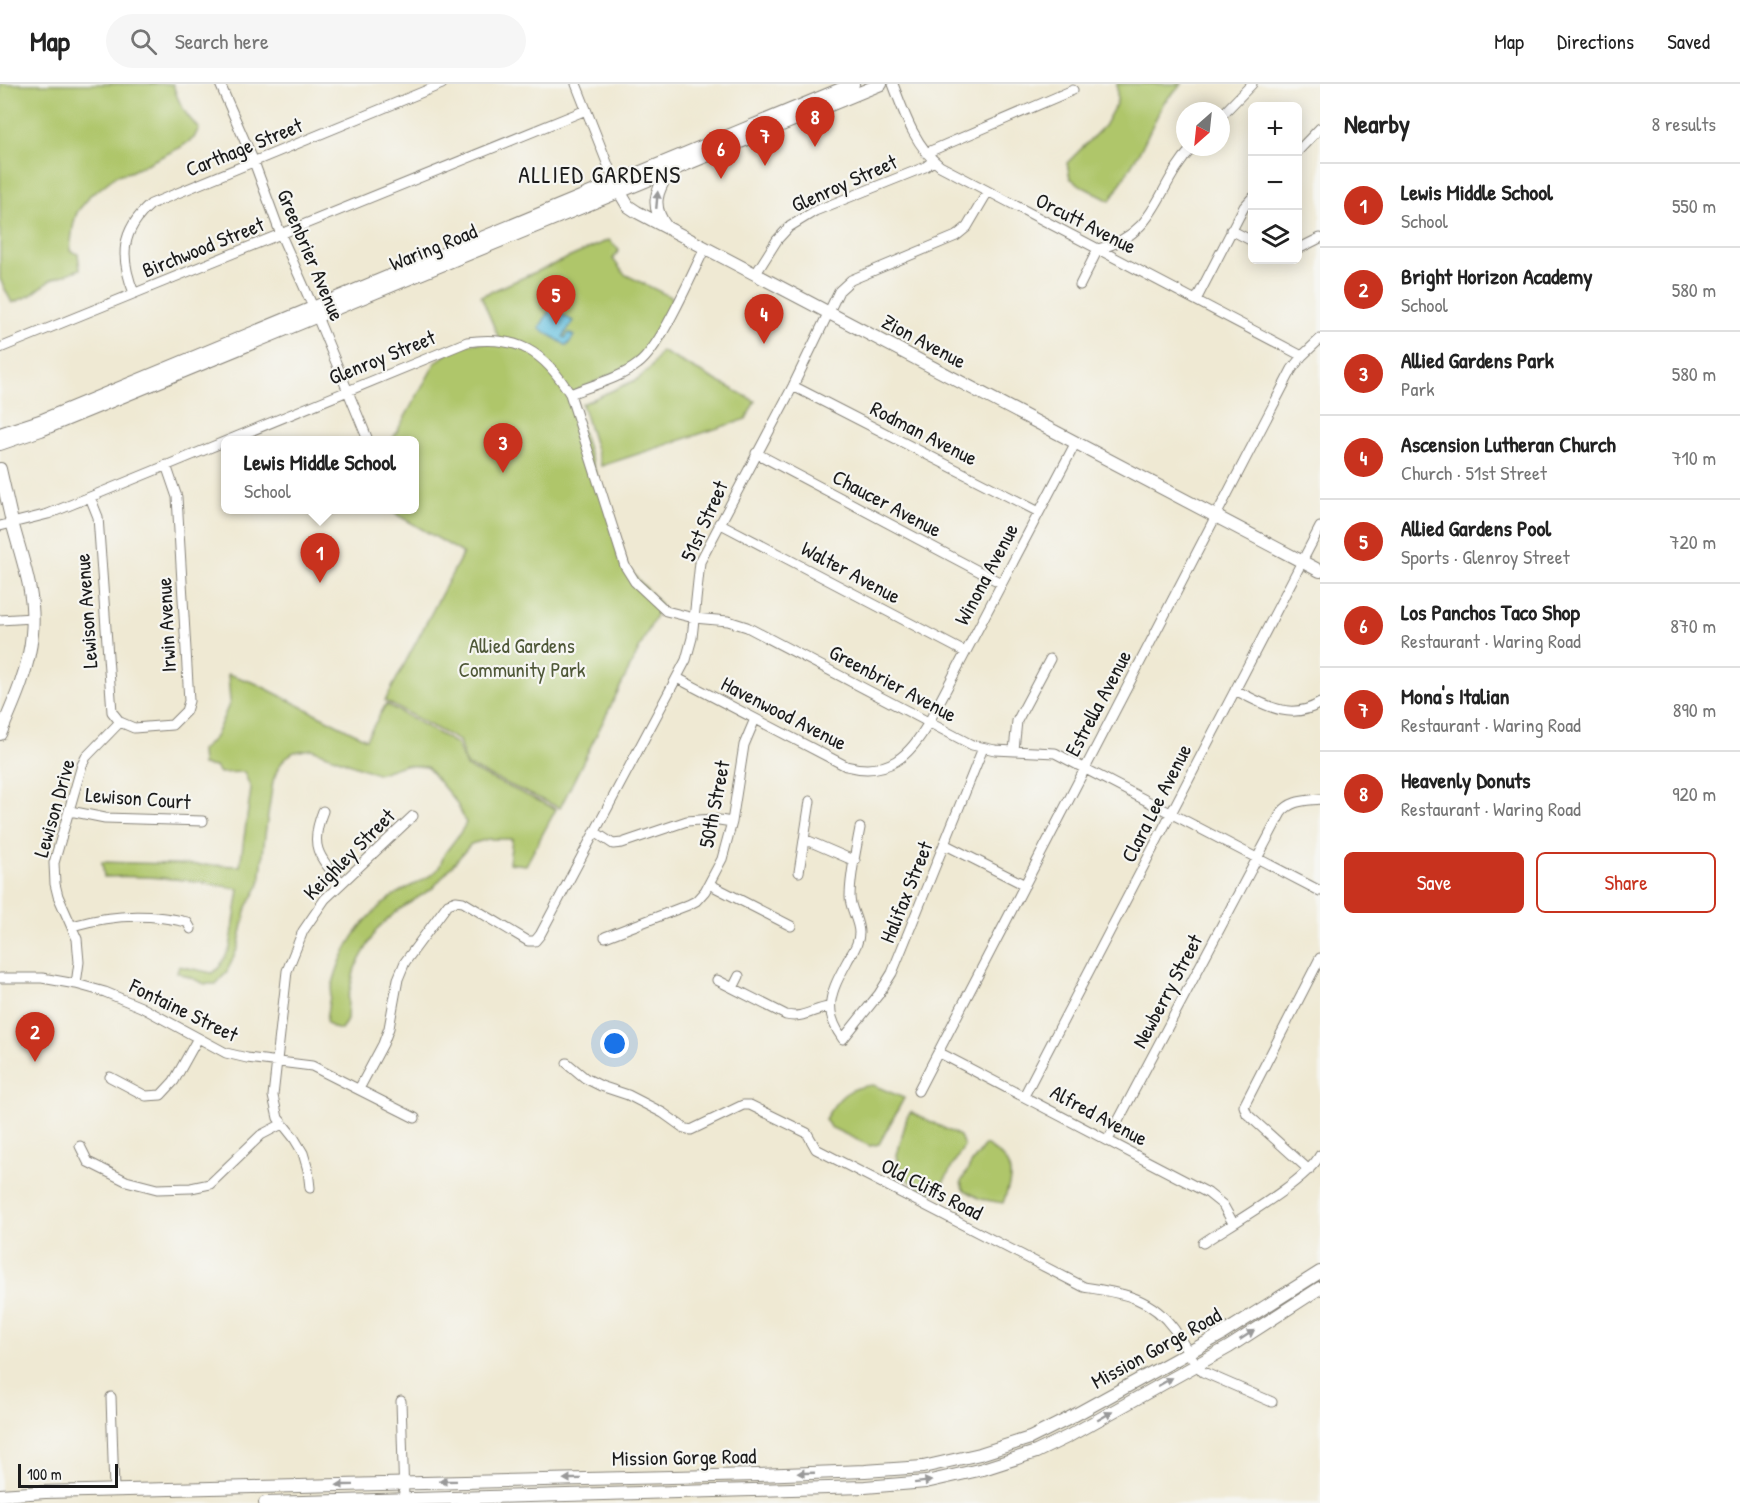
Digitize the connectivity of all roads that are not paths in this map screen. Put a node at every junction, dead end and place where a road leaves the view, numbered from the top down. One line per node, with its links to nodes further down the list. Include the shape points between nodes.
1 (220, 84): 15 (street, Greenbrier Avenue)
2 (442, 84): 15 (street, Carthage Street)
3 (576, 84): 10 (street, Zion Avenue)
4 (853, 84): 17 (main road, Waring Road)
5 (881, 84): 16 (main road, Waring Road)
6 (893, 84): 14 (street, Orcutt Avenue, via 910,127)
7 (1251, 84): 9 (street)
8 (1073, 90): 14 (street, Glenroy Street)
9 (1230, 106)
10 (586, 110): 17 (street, Zion Avenue); 22 (street, Birchwood Street)
11 (1320, 128): 12 (street)
12 (1302, 147)
13 (1185, 156): 27 (street, via 1144,224 1122,241)
14 (929, 157): 18 (street, Orcutt Avenue); 28 (street, Glenroy Street, via 925,167 814,211 789,227)
15 (254, 162): 22 (street, Greenbrier Avenue); 30 (street, Carthage Street, via 146,209 132,225 124,252 126,273)
16 (669, 171): 17 (main road, Waring Road); 20 (main road, one-way to 16, via 655,203)
17 (617, 188): 20 (main road, Zion Avenue, via 628,206); 32 (main road, Waring Road)
18 (987, 192): 27 (street, Orcutt Avenue); 33 (street, 51st Street, via 966,227 957,234 851,280 839,291)
19 (1248, 202): 21 (street)
20 (668, 228): 26 (main road, Zion Avenue)
21 (1231, 230): 24 (street); 31 (street)
22 (281, 235): 30 (street, Birchwood Street); 32 (street, Greenbrier Avenue)
23 (1320, 238): 25 (street)
24 (1248, 239)
25 (1302, 247)
26 (705, 248): 28 (main road, Zion Avenue); 39 (street, via 646,358 627,372)
27 (1098, 249): 29 (street); 31 (street, Orcutt Avenue)
28 (755, 275): 33 (main road, Zion Avenue)
29 (1080, 285)
30 (134, 293): 35 (street, Birchwood Street)
31 (1196, 300): 36 (street, Orcutt Avenue)
32 (315, 311): 38 (street, Greenbrier Avenue); 40 (main road, Waring Road); 44 (main road, Waring Road, via 41,430)
33 (828, 313): 37 (street, 51st Street); 45 (main road, Zion Avenue)
34 (1320, 339): 36 (street, Estrella Avenue)
35 (0, 348)
36 (1302, 356): 51 (street, Estrella Avenue)
37 (793, 386): 46 (street, 51st Street); 50 (street, Rodman Avenue)
38 (347, 390): 39 (street, Glenroy Street, via 467,342 484,340 517,344 538,355 558,373); 41 (street, Glenroy Street); 42 (street, Greenbrier Avenue)
39 (570, 394): 59 (street, Greenbrier Avenue, via 626,566 635,582 666,611)
40 (0, 434)
41 (235, 436)
42 (366, 436)
43 (221, 442): 47 (street, Glenroy Street)
44 (0, 444)
45 (1075, 444): 50 (street, Winona Avenue); 51 (main road, Zion Avenue)
46 (756, 453): 52 (street, 51st Street); 57 (street, Chaucer Avenue)
47 (165, 465): 49 (street, Glenroy Street); 67 (street, Irwin Avenue, via 177,497 189,701 186,711 171,725 135,728)
48 (0, 469): 53 (main road)
49 (90, 497): 53 (street, Glenroy Street); 67 (street, Lewison Avenue, via 98,517 110,703)
50 (1039, 512): 57 (street, Winona Avenue)
51 (1216, 517): 55 (main road, Zion Avenue); 72 (street, Estrella Avenue)
52 (719, 523): 59 (street, 51st Street, via 700,562); 61 (street, Walter Avenue)
53 (6, 525): 58 (main road, via 27,572)
54 (1320, 527): 55 (street, Clara Lee Avenue)
55 (1302, 562): 56 (main road, Zion Avenue); 64 (street, Clara Lee Avenue)
56 (1320, 571)
57 (1001, 584): 61 (street, Winona Avenue)
58 (33, 618): 60 (street); 69 (main road, via 19,691)
59 (694, 618): 63 (street, 51st Street, via 686,660); 68 (street, Greenbrier Avenue, via 718,619 747,627)
60 (0, 620)
61 (965, 652): 68 (street, Winona Avenue)
62 (1050, 659): 71 (street, via 1017,721)
63 (677, 678): 66 (street, Havenwood Avenue); 82 (street, 51st Street)
64 (1235, 690): 65 (street, via 1282,711 1302,711); 77 (street, Clara Lee Avenue)
65 (1320, 703)
66 (755, 719): 68 (street, Havenwood Avenue, via 846,766 862,769 899,760 915,746); 80 (street, 50th Street, via 744,745)
67 (120, 722): 75 (street, Lewison Drive, via 86,757)
68 (929, 723): 70 (street, Greenbrier Avenue)
69 (0, 734)
70 (983, 748): 71 (street, Greenbrier Avenue); 84 (street, Halifax Street)
71 (1014, 750): 72 (street, Greenbrier Avenue, via 1055,753)
72 (1085, 768): 77 (street, Greenbrier Avenue); 90 (street, Estrella Avenue)
73 (1320, 799): 85 (street, Newberry Street, via 1287,806)
74 (810, 801): 83 (street)
75 (70, 811): 79 (street, Lewison Court, via 105,818); 92 (street, Lewison Drive, via 54,863 58,896)
76 (323, 811): 88 (street, via 316,830 317,847)
77 (1172, 813): 85 (street, Greenbrier Avenue); 110 (street, Clara Lee Avenue)
78 (413, 816): 88 (street, Keighley Street)
79 (203, 821)
80 (732, 822): 82 (street, via 687,821 613,844); 89 (street, 50th Street, via 722,859)
81 (860, 828): 86 (street)
82 (595, 832): 108 (street, 51st Street, via 536,941 528,941 463,902 448,904 405,962 389,1028)
83 (804, 839): 86 (street); 87 (street)
84 (944, 844): 90 (street); 102 (street, Halifax Street, via 892,973 843,1038)
85 (1257, 858): 91 (street, Greenbrier Avenue); 113 (street, Newberry Street)
86 (855, 861): 102 (street, via 850,900 860,935 832,991)
87 (799, 872)
88 (341, 882): 105 (street, Keighley Street, via 317,909 293,952 286,971)
89 (709, 884): 93 (street); 95 (street, 50th Street, via 696,901)
90 (1024, 885): 104 (street, Estrella Avenue)
91 (1320, 891)
92 (72, 926): 94 (street, via 137,916 187,922); 100 (street, Lewison Drive, via 79,962)
93 (791, 926)
94 (191, 929)
95 (605, 937)
96 (1320, 958): 116 (street, via 1244,1106 1247,1114)
97 (739, 976): 101 (street)
98 (0, 978): 100 (street, Fontaine Street, via 42,978)
99 (717, 980): 101 (street)
100 (76, 984): 103 (street, Fontaine Street, via 141,1007)
101 (733, 988): 102 (street, via 796,1017)
102 (830, 1007)
103 (198, 1038): 105 (street, Fontaine Street, via 226,1053); 107 (street, via 174,1081 161,1095 146,1096)
104 (938, 1052): 109 (street, Estrella Avenue); 110 (street, Alfred Avenue)
105 (275, 1061): 108 (street, Fontaine Street, via 312,1066); 112 (street, Keighley Street, via 273,1096)
106 (567, 1063): 122 (street, Old Cliffs Road, via 585,1078 628,1095 692,1130 750,1105 807,1133 816,1149 1084,1287 1125,1293 1145,1302 1174,1329)
107 (110, 1077)
108 (359, 1089): 111 (street, Fontaine Street)
109 (918, 1091)
110 (1024, 1096): 113 (street, Alfred Avenue)
111 (415, 1118)
112 (282, 1124): 114 (street, via 261,1135 210,1184 180,1189 126,1182 88,1162); 117 (street, Keighley Street, via 303,1153)
113 (1108, 1140): 118 (street, Alfred Avenue, via 1208,1193 1223,1205)
114 (80, 1146)
115 (1320, 1155): 116 (street)
116 (1309, 1170): 118 (street)
117 (310, 1188)
118 (1233, 1223): 119 (street)
119 (1203, 1243)
120 (1320, 1272): 122 (main road, Mission Gorge Road)
121 (1320, 1288): 123 (main road, Mission Gorge Road, one-way to 121)
122 (1188, 1352): 123 (street, Old Cliffs Road); 127 (main road, Mission Gorge Road, one-way to 127, via 1030,1438 923,1467)
123 (1196, 1365): 126 (street, Old Cliffs Road, via 1214,1378); 130 (main road, Mission Gorge Road, one-way to 123, via 865,1487 926,1482 1036,1452)
124 (111, 1397): 128 (street)
125 (401, 1401): 127 (street)
126 (1272, 1402)
127 (404, 1483): 128 (main road, Mission Gorge Road, one-way to 128); 130 (street)
128 (114, 1490): 129 (main road, Mission Gorge Road)
129 (0, 1495)
130 (404, 1498): 131 (main road, Mission Gorge Road)
131 (265, 1503)

